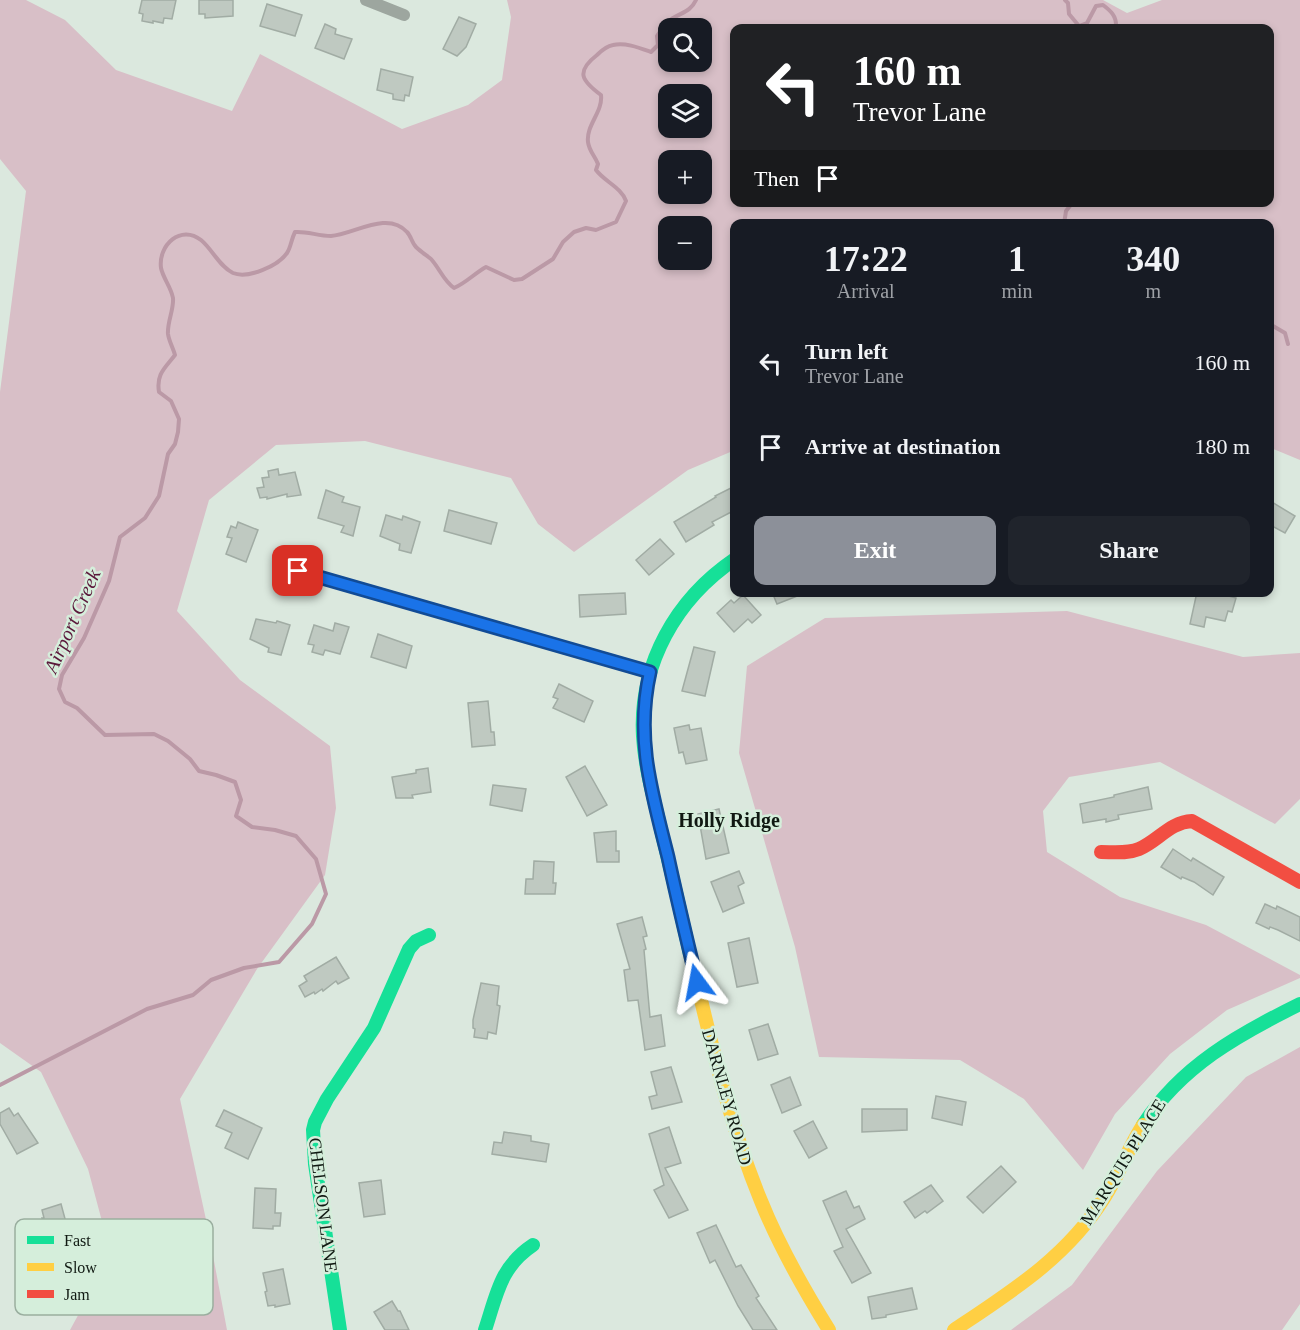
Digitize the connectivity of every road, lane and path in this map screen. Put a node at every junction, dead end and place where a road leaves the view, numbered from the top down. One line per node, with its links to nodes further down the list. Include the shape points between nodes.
1 (366, 0): 2 (street)
2 (404, 15)
3 (730, 561): 5 (street, DARNLEY ROAD, via 713,573 681,610 666,633)
4 (298, 571): 5 (street)
5 (650, 672): 13 (street, DARNLEY ROAD, via 643,720 649,779 733,1128 777,1240)
6 (1101, 852): 7 (street, via 1140,849 1178,822 1192,821)
7 (1300, 882)
8 (429, 935): 11 (street, CHELSON LANE, via 409,948 371,1034 315,1122 315,1164)
9 (1300, 1004): 14 (street, MARQUIS PLACE, via 1211,1052 1170,1087 1138,1132 1104,1200 1074,1239 1033,1276)
10 (533, 1245): 12 (street, via 518,1255 506,1272)
11 (340, 1330)
12 (485, 1330)
13 (829, 1330)
14 (954, 1330)

